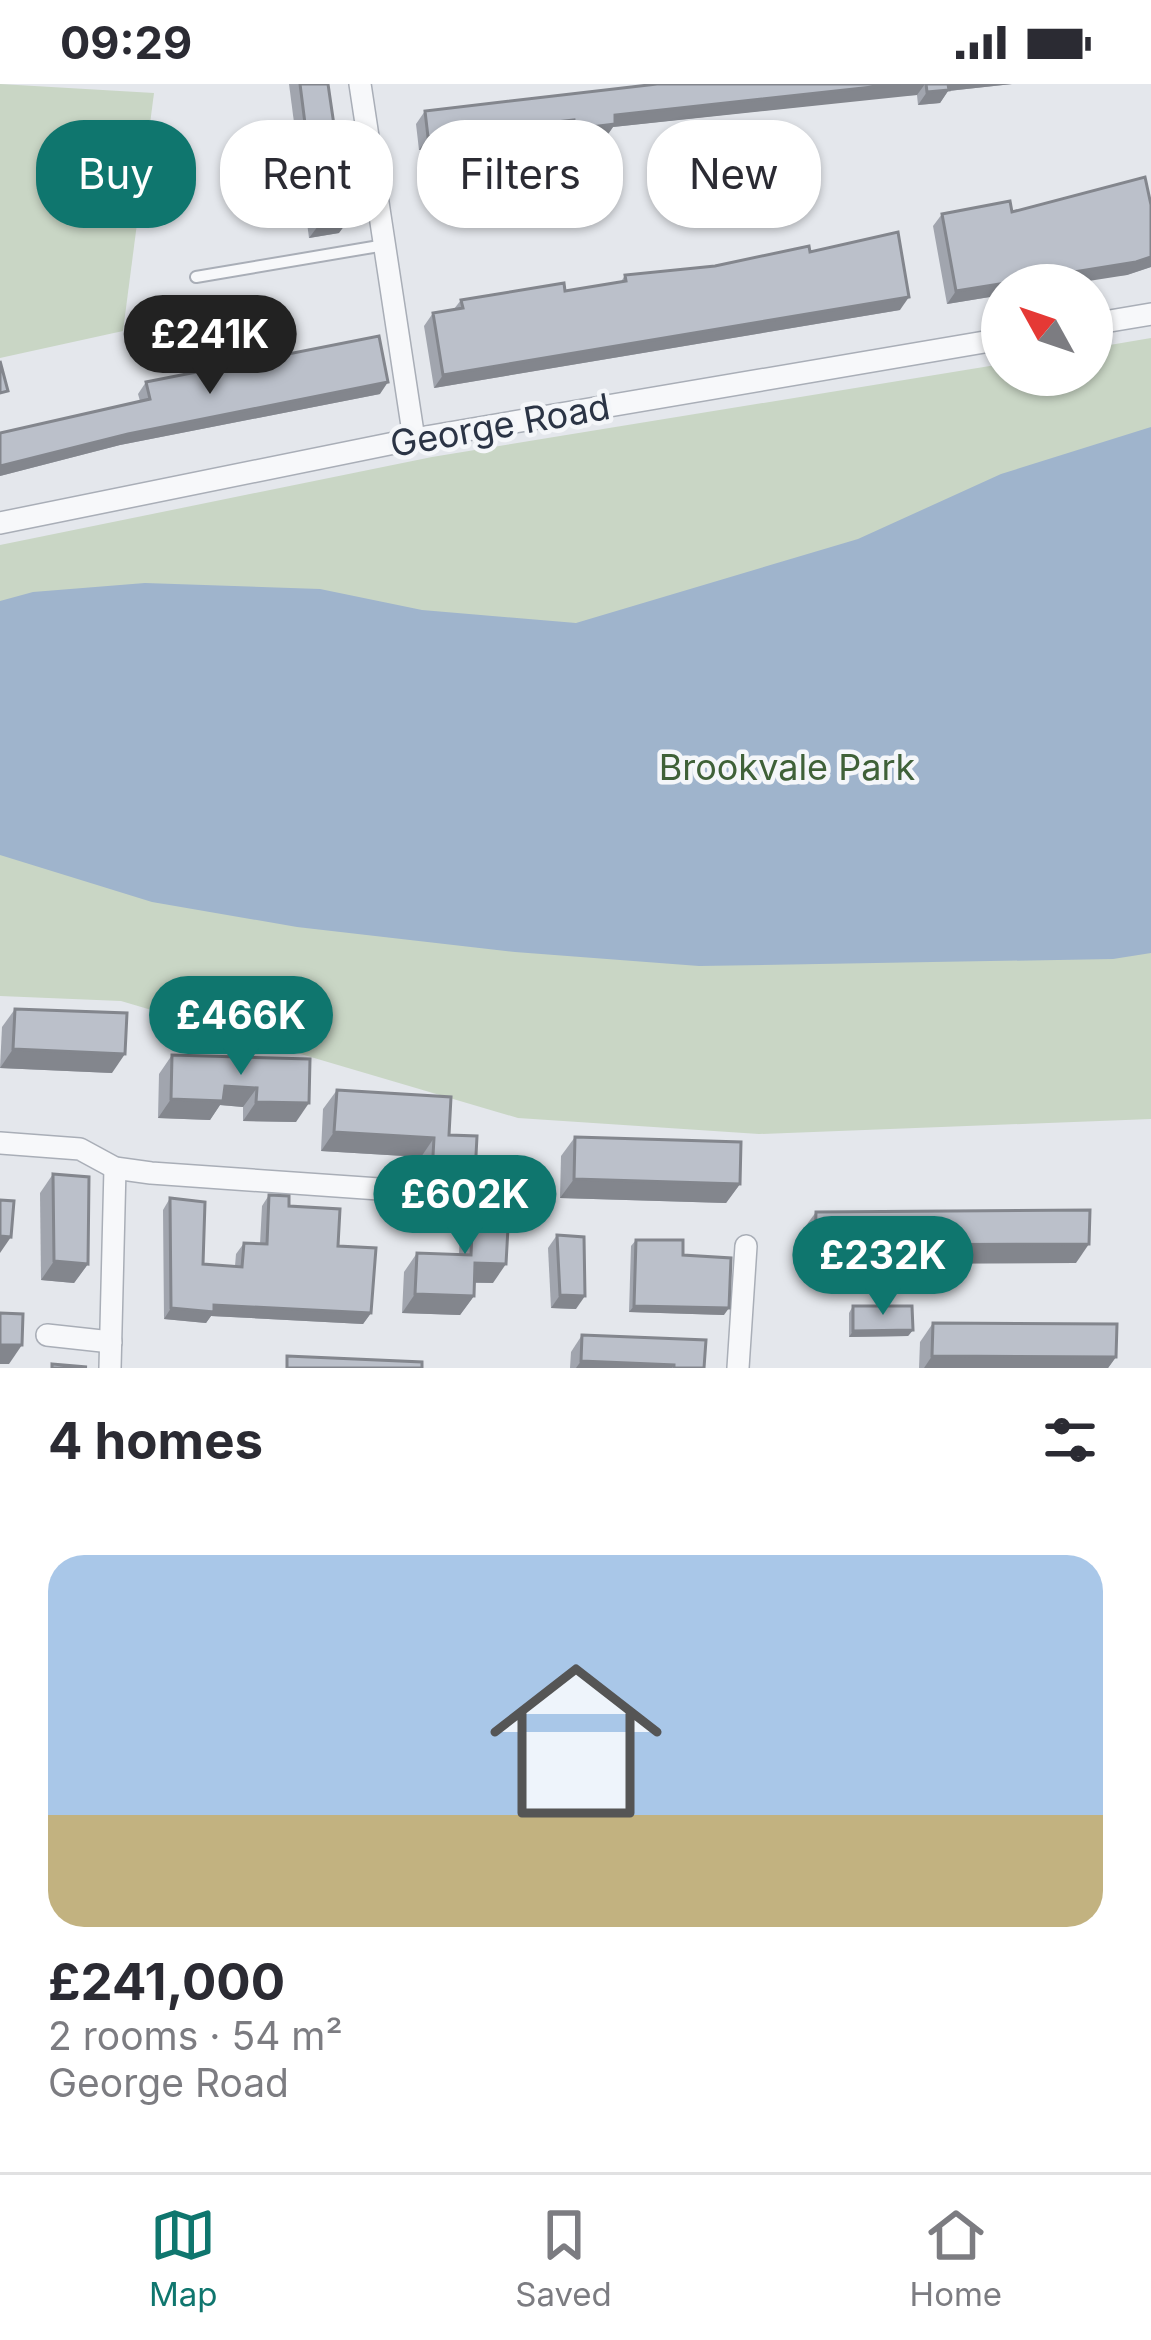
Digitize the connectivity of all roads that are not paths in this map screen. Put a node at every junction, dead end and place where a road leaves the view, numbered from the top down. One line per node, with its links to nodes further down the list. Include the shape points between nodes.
1 (361, 84): 2 (street)
2 (385, 245): 3 (lane); 7 (street)
3 (196, 277)
4 (1151, 314): 5 (street)
5 (1113, 321)
6 (981, 343): 7 (street, George Road)
7 (414, 439): 8 (street, George Road)
8 (0, 523)
9 (0, 1142): 10 (street, via 80,1149)
10 (116, 1168): 11 (street); 14 (street)
11 (379, 1189)
12 (746, 1246): 16 (street)
13 (47, 1335): 14 (street)
14 (110, 1342): 15 (street)
15 (110, 1368)
16 (738, 1368)

